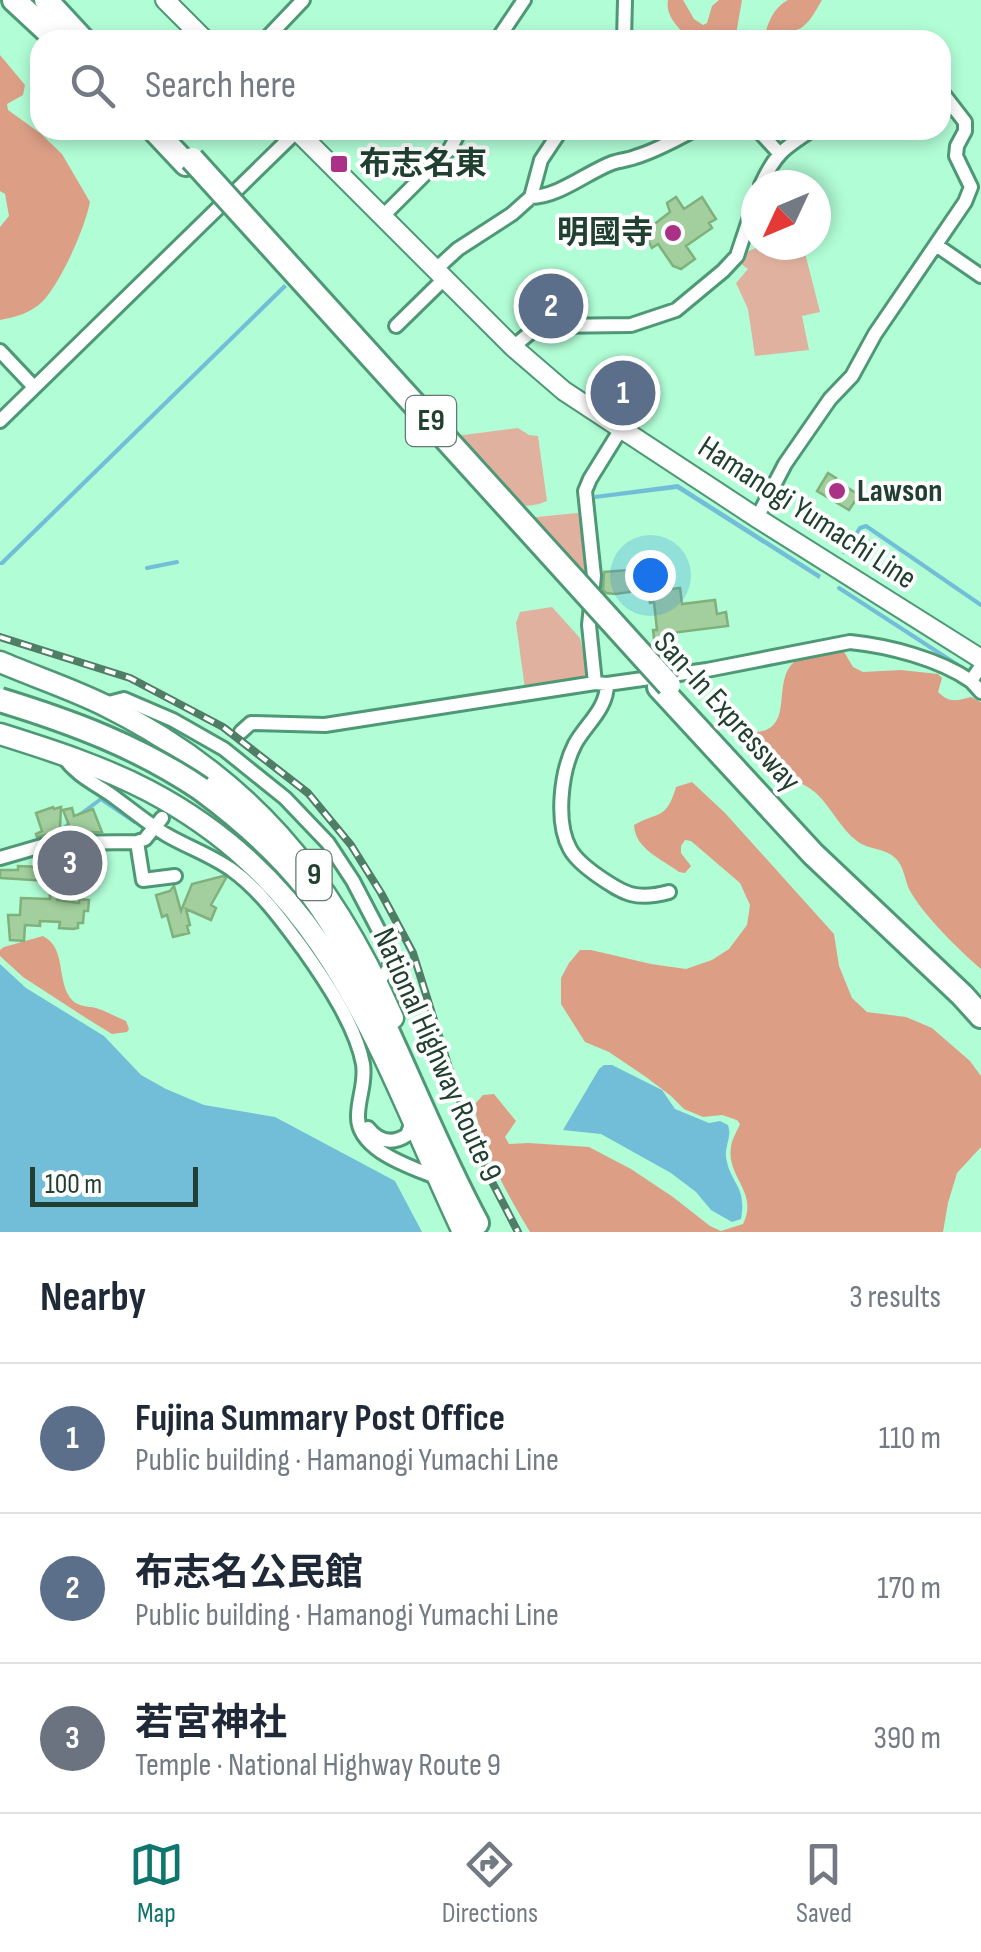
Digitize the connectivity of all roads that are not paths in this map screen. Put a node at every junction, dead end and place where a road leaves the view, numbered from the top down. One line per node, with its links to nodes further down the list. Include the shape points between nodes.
1 (14, 0): 9 (highway)
2 (31, 0): 10 (highway)
3 (46, 0): 11 (highway)
4 (63, 0): 12 (highway)
5 (165, 0): 13 (main road)
6 (303, 0): 14 (street)
7 (524, 0): 15 (street)
8 (625, 0): 16 (street)
9 (46, 30)
10 (60, 30)
11 (74, 30)
12 (86, 30)
13 (194, 30)
14 (274, 30)
15 (504, 30)
16 (624, 30)
17 (951, 104): 33 (street, via 965,122 956,156 971,188)
18 (163, 140): 28 (highway, San-In Expressway / E9)
19 (172, 140): 28 (highway, San-In Expressway / E9)
20 (287, 140): 39 (street)
21 (305, 140): 31 (main road, Hamanogi Yumachi Line)
22 (454, 140): 31 (street)
23 (554, 140): 30 (street)
24 (678, 140): 30 (street)
25 (767, 140): 27 (street)
26 (798, 140): 27 (street)
27 (779, 153): 29 (street)
28 (185, 160): 46 (highway, San-In Expressway / E9, bridge)
29 (768, 170)
30 (531, 197): 34 (street, via 458,250)
31 (382, 216): 34 (main road, Hamanogi Yumachi Line)
32 (741, 244): 37 (street, via 723,271 676,310 631,325 546,326)
33 (936, 245): 35 (street); 42 (street, via 852,376 785,464)
34 (440, 274): 36 (street); 37 (main road, Hamanogi Yumachi Line)
35 (981, 276)
36 (396, 326)
37 (514, 347): 41 (main road, Hamanogi Yumachi Line)
38 (0, 351): 39 (street)
39 (34, 387): 40 (street)
40 (0, 421)
41 (620, 429): 42 (main road, Hamanogi Yumachi Line); 45 (street, via 584,491 594,576 589,625)
42 (756, 518): 44 (main road, Hamanogi Yumachi Line)
43 (0, 662): 49 (highway, National Highway Route 9 / 9)
44 (981, 663): 47 (street)
45 (601, 684): 47 (street, via 850,642 942,664); 52 (street, via 324,726 251,723); 59 (street, via 605,700 563,775 565,836 582,862 629,895)
46 (664, 686): 61 (highway, San-In Expressway / E9); 62 (highway, San-In Expressway / E9, via 813,854)
47 (976, 686)
48 (0, 700): 54 (highway, bridge, via 123,744)
49 (103, 704): 52 (street, via 124,700); 60 (highway, National Highway Route 9 / 9, via 195,759 252,807 313,874)
50 (0, 710): 54 (highway, via 118,752)
51 (0, 734): 53 (highway, National Highway Route 9 / 9)
52 (229, 745): 60 (street, via 328,843 353,882 390,952 390,969)
53 (60, 753): 55 (street, via 80,775); 64 (highway, National Highway Route 9 / 9, via 178,807 264,875 339,970)
54 (198, 793): 64 (highway, via 318,920 368,1010); 66 (highway, via 249,827 326,914 363,980)
55 (158, 823): 56 (street); 63 (street, via 169,836 237,873 302,949 359,1049)
56 (138, 842): 57 (street, via 52,844); 58 (street, via 143,880)
57 (0, 858)
58 (175, 876)
59 (669, 892)
60 (377, 982): 66 (highway, National Highway Route 9 / 9)
61 (981, 1001)
62 (981, 1016)
63 (359, 1108): 64 (street, via 370,1132 388,1141 406,1135); 65 (street, via 360,1129 374,1146)
64 (412, 1117): 65 (highway, National Highway Route 9 / 9)
65 (438, 1178): 66 (highway, National Highway Route 9 / 9)
66 (474, 1229)

